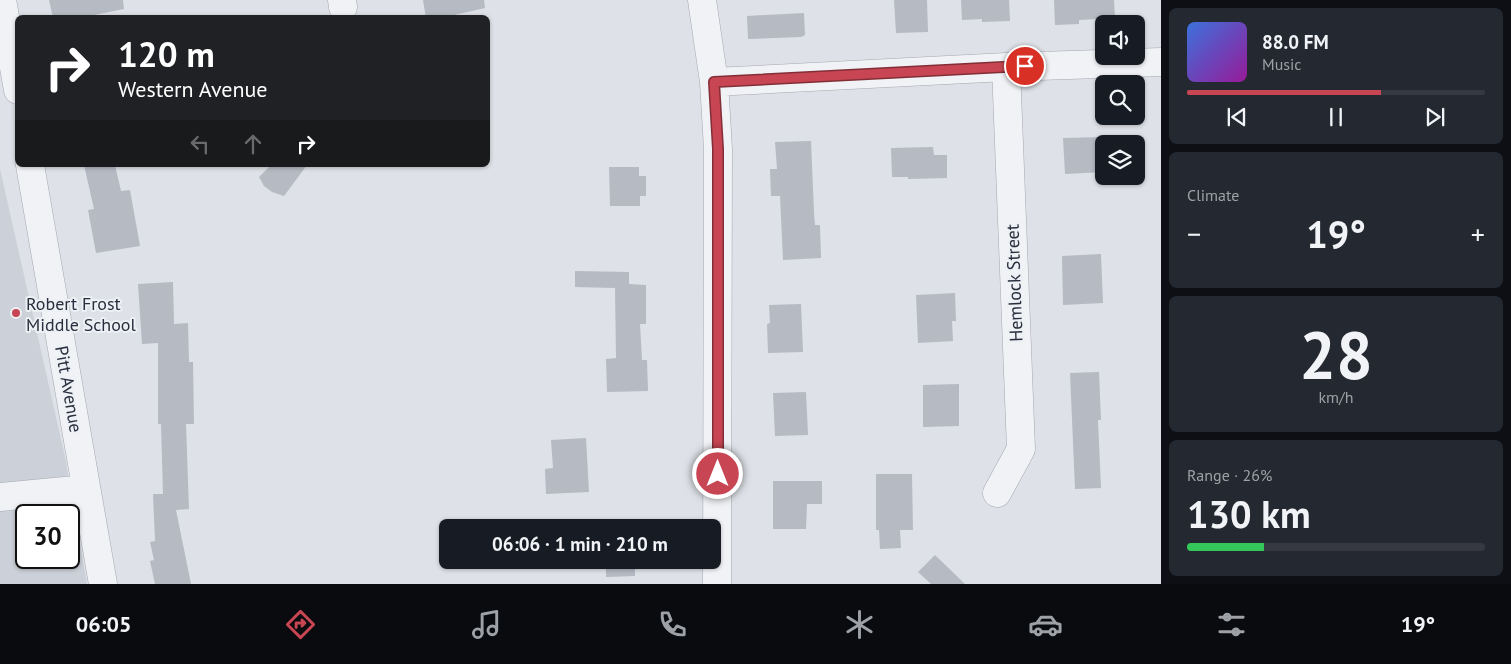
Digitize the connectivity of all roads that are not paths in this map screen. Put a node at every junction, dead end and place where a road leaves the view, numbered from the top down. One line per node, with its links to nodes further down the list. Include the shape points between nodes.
1 (2, 0): 5 (street)
2 (702, 0): 6 (street)
3 (1161, 62): 4 (street)
4 (1006, 67): 6 (street); 9 (street, Hemlock Street, via 1021,449)
5 (15, 73)
6 (714, 82): 12 (street, via 718,158)
7 (30, 167): 8 (street, Pitt Avenue)
8 (86, 489): 10 (street); 11 (street, Pitt Avenue)
9 (997, 493)
10 (0, 497)
11 (103, 584)
12 (717, 584)

